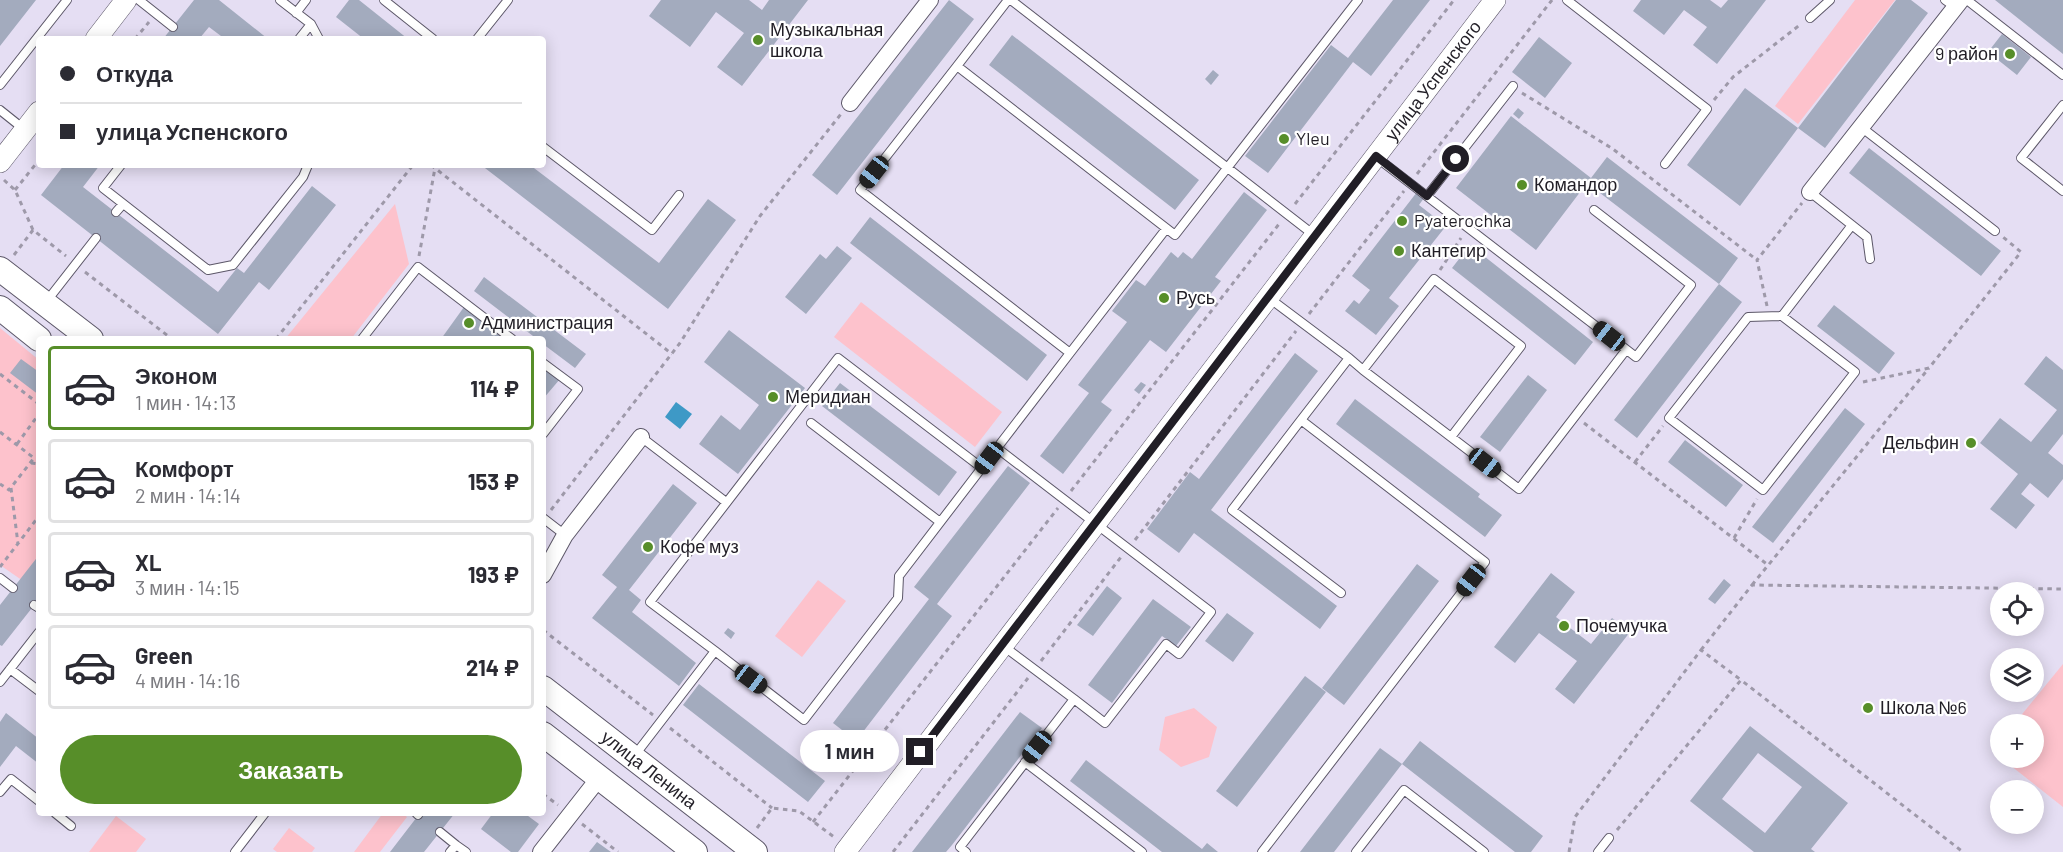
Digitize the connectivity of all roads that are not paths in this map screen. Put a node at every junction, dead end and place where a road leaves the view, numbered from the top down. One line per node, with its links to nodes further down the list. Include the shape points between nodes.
1 (67, 0): 19 (lane)
2 (126, 0): 20 (street)
3 (139, 0): 18 (lane)
4 (280, 0): 16 (lane)
5 (306, 0): 16 (lane)
6 (384, 0): 23 (lane)
7 (508, 0): 24 (lane)
8 (930, 0): 30 (street)
9 (1009, 0): 26 (lane); 42 (lane)
10 (1358, 0): 42 (lane)
11 (1495, 0): 37 (street, улица Успенского)
12 (1568, 0): 39 (lane, via 1707,109)
13 (1819, 0): 14 (lane, via 1810,18)
14 (1830, 0)
15 (1957, 2): 27 (lane); 34 (street)
16 (296, 13): 17 (lane)
17 (311, 24): 21 (lane); 22 (lane)
18 (173, 27)
19 (39, 36)
20 (98, 36)
21 (301, 36)
22 (317, 36)
23 (430, 36)
24 (479, 36)
25 (36, 39): 28 (lane)
26 (957, 66): 51 (lane); 66 (lane, via 860,190)
27 (2063, 75)
28 (0, 85)
29 (1513, 86): 46 (lane)
30 (850, 103)
31 (2063, 105): 43 (lane, via 2021,159)
32 (0, 110): 35 (lane)
33 (36, 116): 35 (street)
34 (1861, 127): 44 (street); 52 (lane)
35 (25, 130): 38 (street)
36 (546, 149): 45 (lane, via 652,230)
37 (1376, 156): 46 (lane); 53 (street, улица Успенского)
38 (0, 162)
39 (1665, 164)
40 (119, 168): 47 (lane, via 103,188)
41 (307, 168): 47 (lane, via 233,265 208,270)
42 (1227, 168): 51 (lane, via 1175,235); 53 (lane)
43 (2063, 191)
44 (1810, 192): 50 (lane)
45 (679, 195)
46 (1427, 196): 65 (lane)
47 (123, 204): 49 (lane)
48 (1594, 210): 65 (lane, via 1691,285 1635,357)
49 (116, 213)
50 (1852, 225): 55 (lane, via 1867,237); 60 (lane)
51 (1166, 229): 66 (lane)
52 (1995, 231)
53 (1315, 236): 57 (street, улица Успенского)
54 (96, 238): 58 (lane)
55 (1870, 259)
56 (1, 270): 58 (main road)
57 (1268, 297): 67 (lane); 80 (street, улица Успенского)
58 (45, 304): 61 (main road)
59 (0, 308): 64 (main road)
60 (1782, 316): 60 (lane, via 1855,372 1763,490 1670,418 1748,317)
61 (87, 336)
62 (364, 336): 63 (lane, via 418,267)
63 (508, 336)
64 (36, 337)
65 (1626, 350): 74 (lane, via 1519,489)
66 (1070, 353): 75 (lane)
67 (1348, 358): 69 (lane); 70 (lane)
68 (546, 365): 72 (lane, via 578,389)
69 (1363, 370): 74 (lane); 74 (lane, via 1434,279 1521,346)
70 (1301, 420): 85 (lane, via 1232,510); 114 (lane, via 1485,562)
71 (811, 423): 79 (lane)
72 (546, 430)
73 (641, 437): 77 (lane); 81 (street)
74 (1450, 437)
75 (997, 448): 76 (lane); 80 (lane)
76 (982, 468): 77 (lane, via 838,358); 79 (lane)
77 (726, 502): 88 (lane, via 650,602)
78 (546, 521): 81 (lane)
79 (940, 522): 88 (lane, via 899,576 898,598 804,720)
80 (1095, 523): 87 (street, улица Успенского); 93 (lane, via 1211,612 1179,654 1166,644 1105,723)
81 (565, 535): 82 (street)
82 (546, 570)
83 (0, 578): 84 (lane)
84 (13, 588)
85 (1341, 592)
86 (36, 636): 89 (lane)
87 (1002, 644): 93 (lane); 107 (street, улица Успенского)
88 (715, 651): 95 (lane)
89 (10, 669): 90 (lane); 91 (lane)
90 (0, 682)
91 (36, 689)
92 (546, 690): 95 (main road, улица Ленина)
93 (1074, 699): 96 (lane)
94 (546, 736): 97 (main road, улица Ленина)
95 (633, 758): 106 (main road, улица Ленина)
96 (1025, 762): 112 (lane, via 960,847); 113 (lane)
97 (599, 778): 110 (street); 111 (main road, улица Ленина)
98 (0, 792): 99 (lane, via 11,779)
99 (36, 799)
100 (59, 816): 102 (lane)
101 (264, 816): 108 (lane)
102 (71, 826)
103 (440, 832): 105 (lane)
104 (1609, 838): 117 (lane)
105 (453, 848): 109 (lane)
106 (750, 848)
107 (843, 850)
108 (235, 852)
109 (466, 852)
110 (542, 852)
111 (695, 852)
112 (966, 852)
113 (1142, 852)
114 (1262, 852)
115 (1356, 852): 116 (lane, via 1404,790)
116 (1484, 852)
117 (1598, 852)

